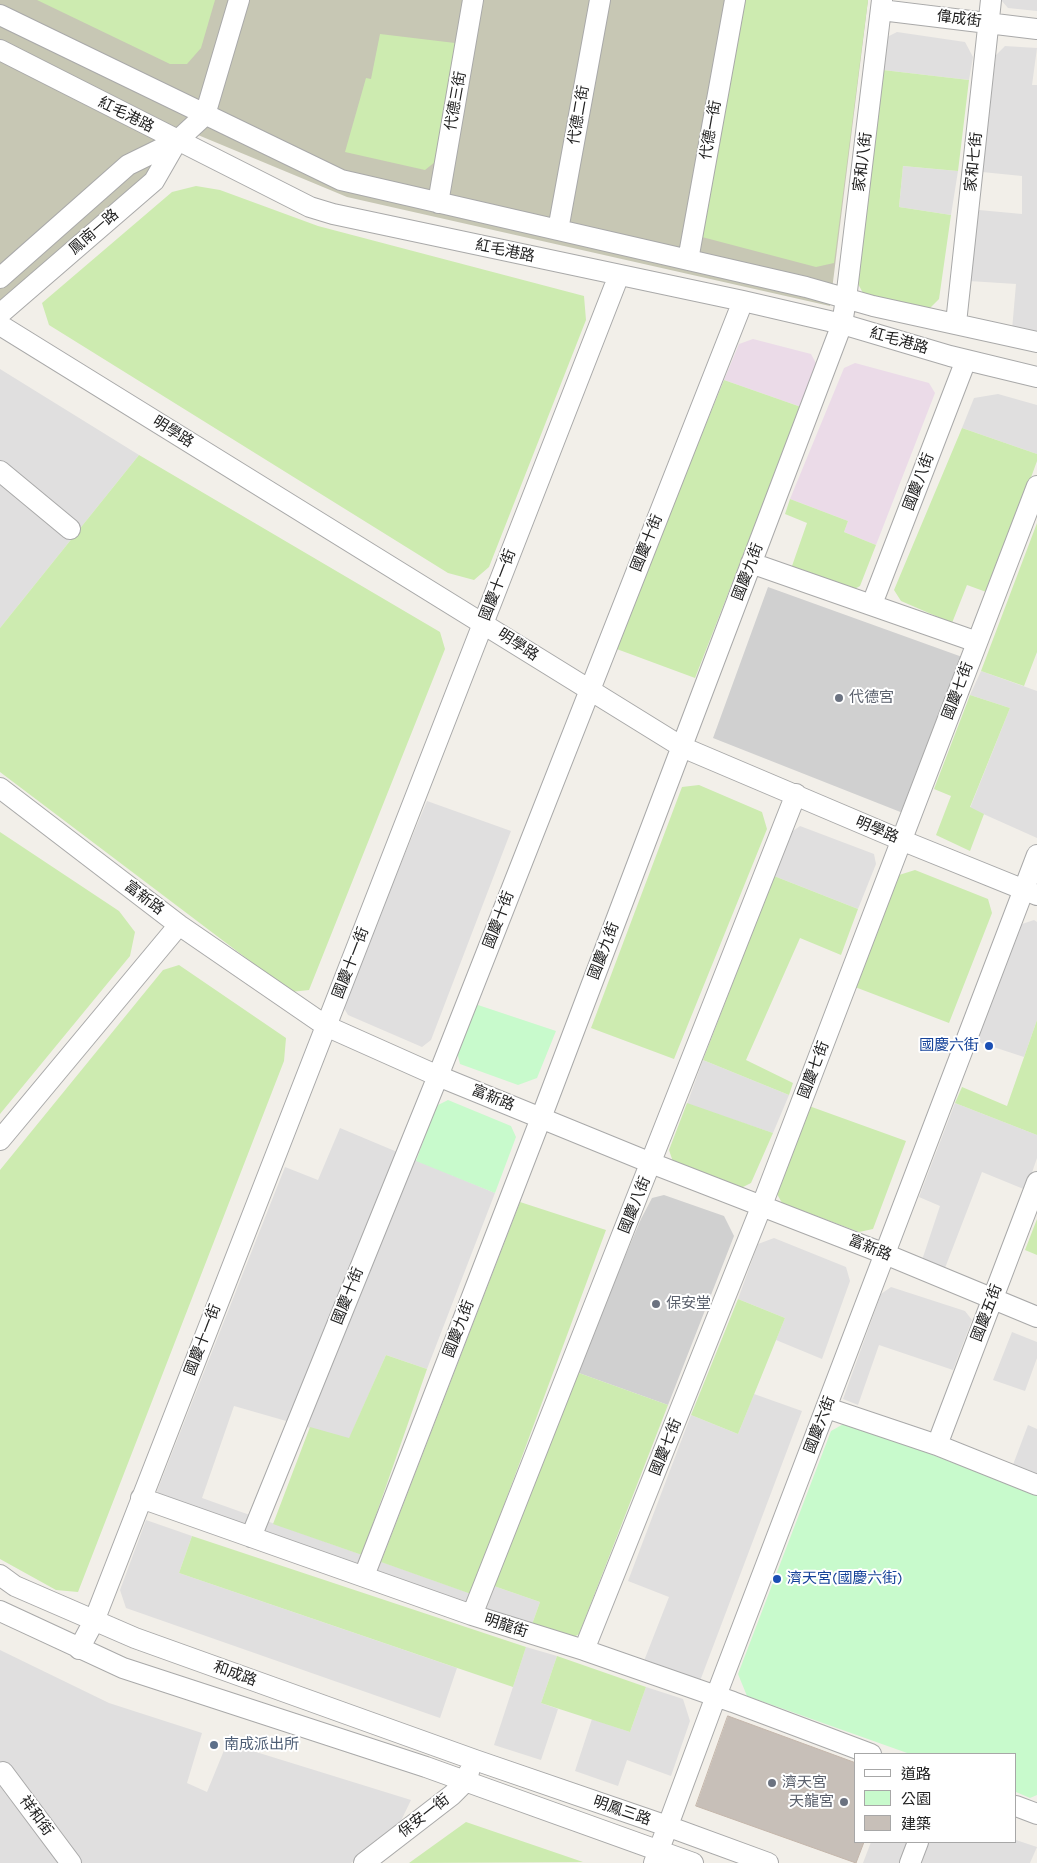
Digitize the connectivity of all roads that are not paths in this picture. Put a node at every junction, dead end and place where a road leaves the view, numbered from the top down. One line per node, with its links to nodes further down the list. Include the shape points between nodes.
1 (240, 0): 11 (street)
2 (473, 0): 13 (street, 代德三街)
3 (600, 0): 14 (street, 代德二街)
4 (735, 0): 15 (street, 代德一街)
5 (991, 0): 8 (street, 家和七街)
6 (881, 5): 8 (street, 偉成街); 18 (street, 家和八街)
7 (0, 15): 11 (street, 紅毛港路)
8 (989, 23): 9 (street, 偉成街); 21 (street, 家和七街)
9 (1037, 29)
10 (0, 50): 12 (street, 紅毛港路)
11 (205, 115): 12 (street, 鳳南一路); 13 (street, 紅毛港路, via 341,180)
12 (177, 141): 16 (street, 紅毛港路, via 310,207 332,214); 17 (street, 鳳南一路, via 128,165); 20 (street, 鳳南一路, via 154,181)
13 (438, 203): 14 (street, 紅毛港路)
14 (558, 230): 15 (street, 紅毛港路)
15 (688, 260): 18 (street, 紅毛港路)
16 (619, 274): 19 (street, 紅毛港路); 32 (street, 國慶十一街)
17 (0, 278)
18 (846, 299): 21 (street, 紅毛港路); 22 (street, 家和八街)
19 (743, 301): 22 (street, 紅毛港路); 34 (street, 國慶十街)
20 (0, 314)
21 (956, 323): 24 (street, 紅毛港路)
22 (842, 324): 25 (street, 紅毛港路); 30 (street, 國慶九街)
23 (0, 326): 32 (street, 明學路)
24 (1037, 342)
25 (966, 360): 26 (street, 紅毛港路); 31 (street, 國慶八街)
26 (1037, 377)
27 (0, 472): 29 (street)
28 (1037, 486): 33 (street, 國慶七街)
29 (70, 529)
30 (751, 563): 31 (street); 35 (street, 國慶九街)
31 (872, 604): 33 (street)
32 (483, 623): 34 (street, 明學路); 42 (street, 國慶十一街)
33 (977, 642): 38 (street, 國慶七街)
34 (589, 690): 35 (street, 明學路); 43 (street, 國慶十街)
35 (682, 747): 37 (street, 明學路); 44 (street, 國慶九街)
36 (0, 788): 41 (street, 富新路)
37 (796, 794): 38 (street, 明學路); 46 (street, 國慶八街)
38 (901, 840): 40 (street, 明學路); 48 (street, 國慶七街)
39 (1037, 855): 40 (street, 國慶六街)
40 (1030, 892): 49 (street, 國慶六街)
41 (179, 924): 42 (street, 富新路); 45 (street)
42 (326, 1026): 43 (street, 富新路); 55 (street, 國慶十一街)
43 (438, 1076): 44 (street, 富新路); 56 (street, 國慶十街)
44 (541, 1118): 46 (street, 富新路); 58 (street, 國慶九街)
45 (0, 1140)
46 (651, 1163): 48 (street, 富新路); 60 (street, 國慶八街)
47 (1037, 1182): 50 (street, 國慶五街)
48 (762, 1205): 49 (street, 富新路); 63 (street, 國慶七街)
49 (885, 1254): 50 (street, 富新路); 52 (street, 國慶六街)
50 (992, 1299): 51 (street, 富新路); 53 (street, 國慶五街)
51 (1037, 1317)
52 (826, 1408): 53 (street); 64 (street, 國慶六街)
53 (937, 1445): 54 (street)
54 (1037, 1485)
55 (141, 1498): 56 (street, 明龍街); 61 (street, 國慶十一街)
56 (250, 1537): 58 (street, 明龍街)
57 (0, 1575): 61 (street, 和成路, via 15,1586)
58 (364, 1576): 60 (street, 明龍街)
59 (0, 1612): 62 (street, 和成路)
60 (472, 1615): 63 (street, 明龍街)
61 (94, 1621): 62 (street, 國慶十一街); 66 (street, 和成路)
62 (79, 1649): 68 (street, 和成路, via 123,1668)
63 (584, 1650): 64 (street, 明龍街)
64 (716, 1696): 65 (street, 明龍街); 71 (street, 國慶六街)
65 (868, 1753)
66 (475, 1760): 68 (street, 保安一街); 71 (street, 明鳳三路)
67 (0, 1774): 74 (street, 祥和街, via 3,1772)
68 (465, 1782): 73 (street, 明鳳三路); 75 (street, 保安一街)
69 (1017, 1806): 70 (street)
70 (1037, 1814)
71 (667, 1826): 73 (street, 國慶六街); 77 (street, 明鳳三路)
72 (918, 1843): 78 (street)
73 (657, 1857): 76 (street, 明鳳三路)
74 (71, 1863)
75 (364, 1863)
76 (694, 1863)
77 (768, 1863)
78 (910, 1863)

